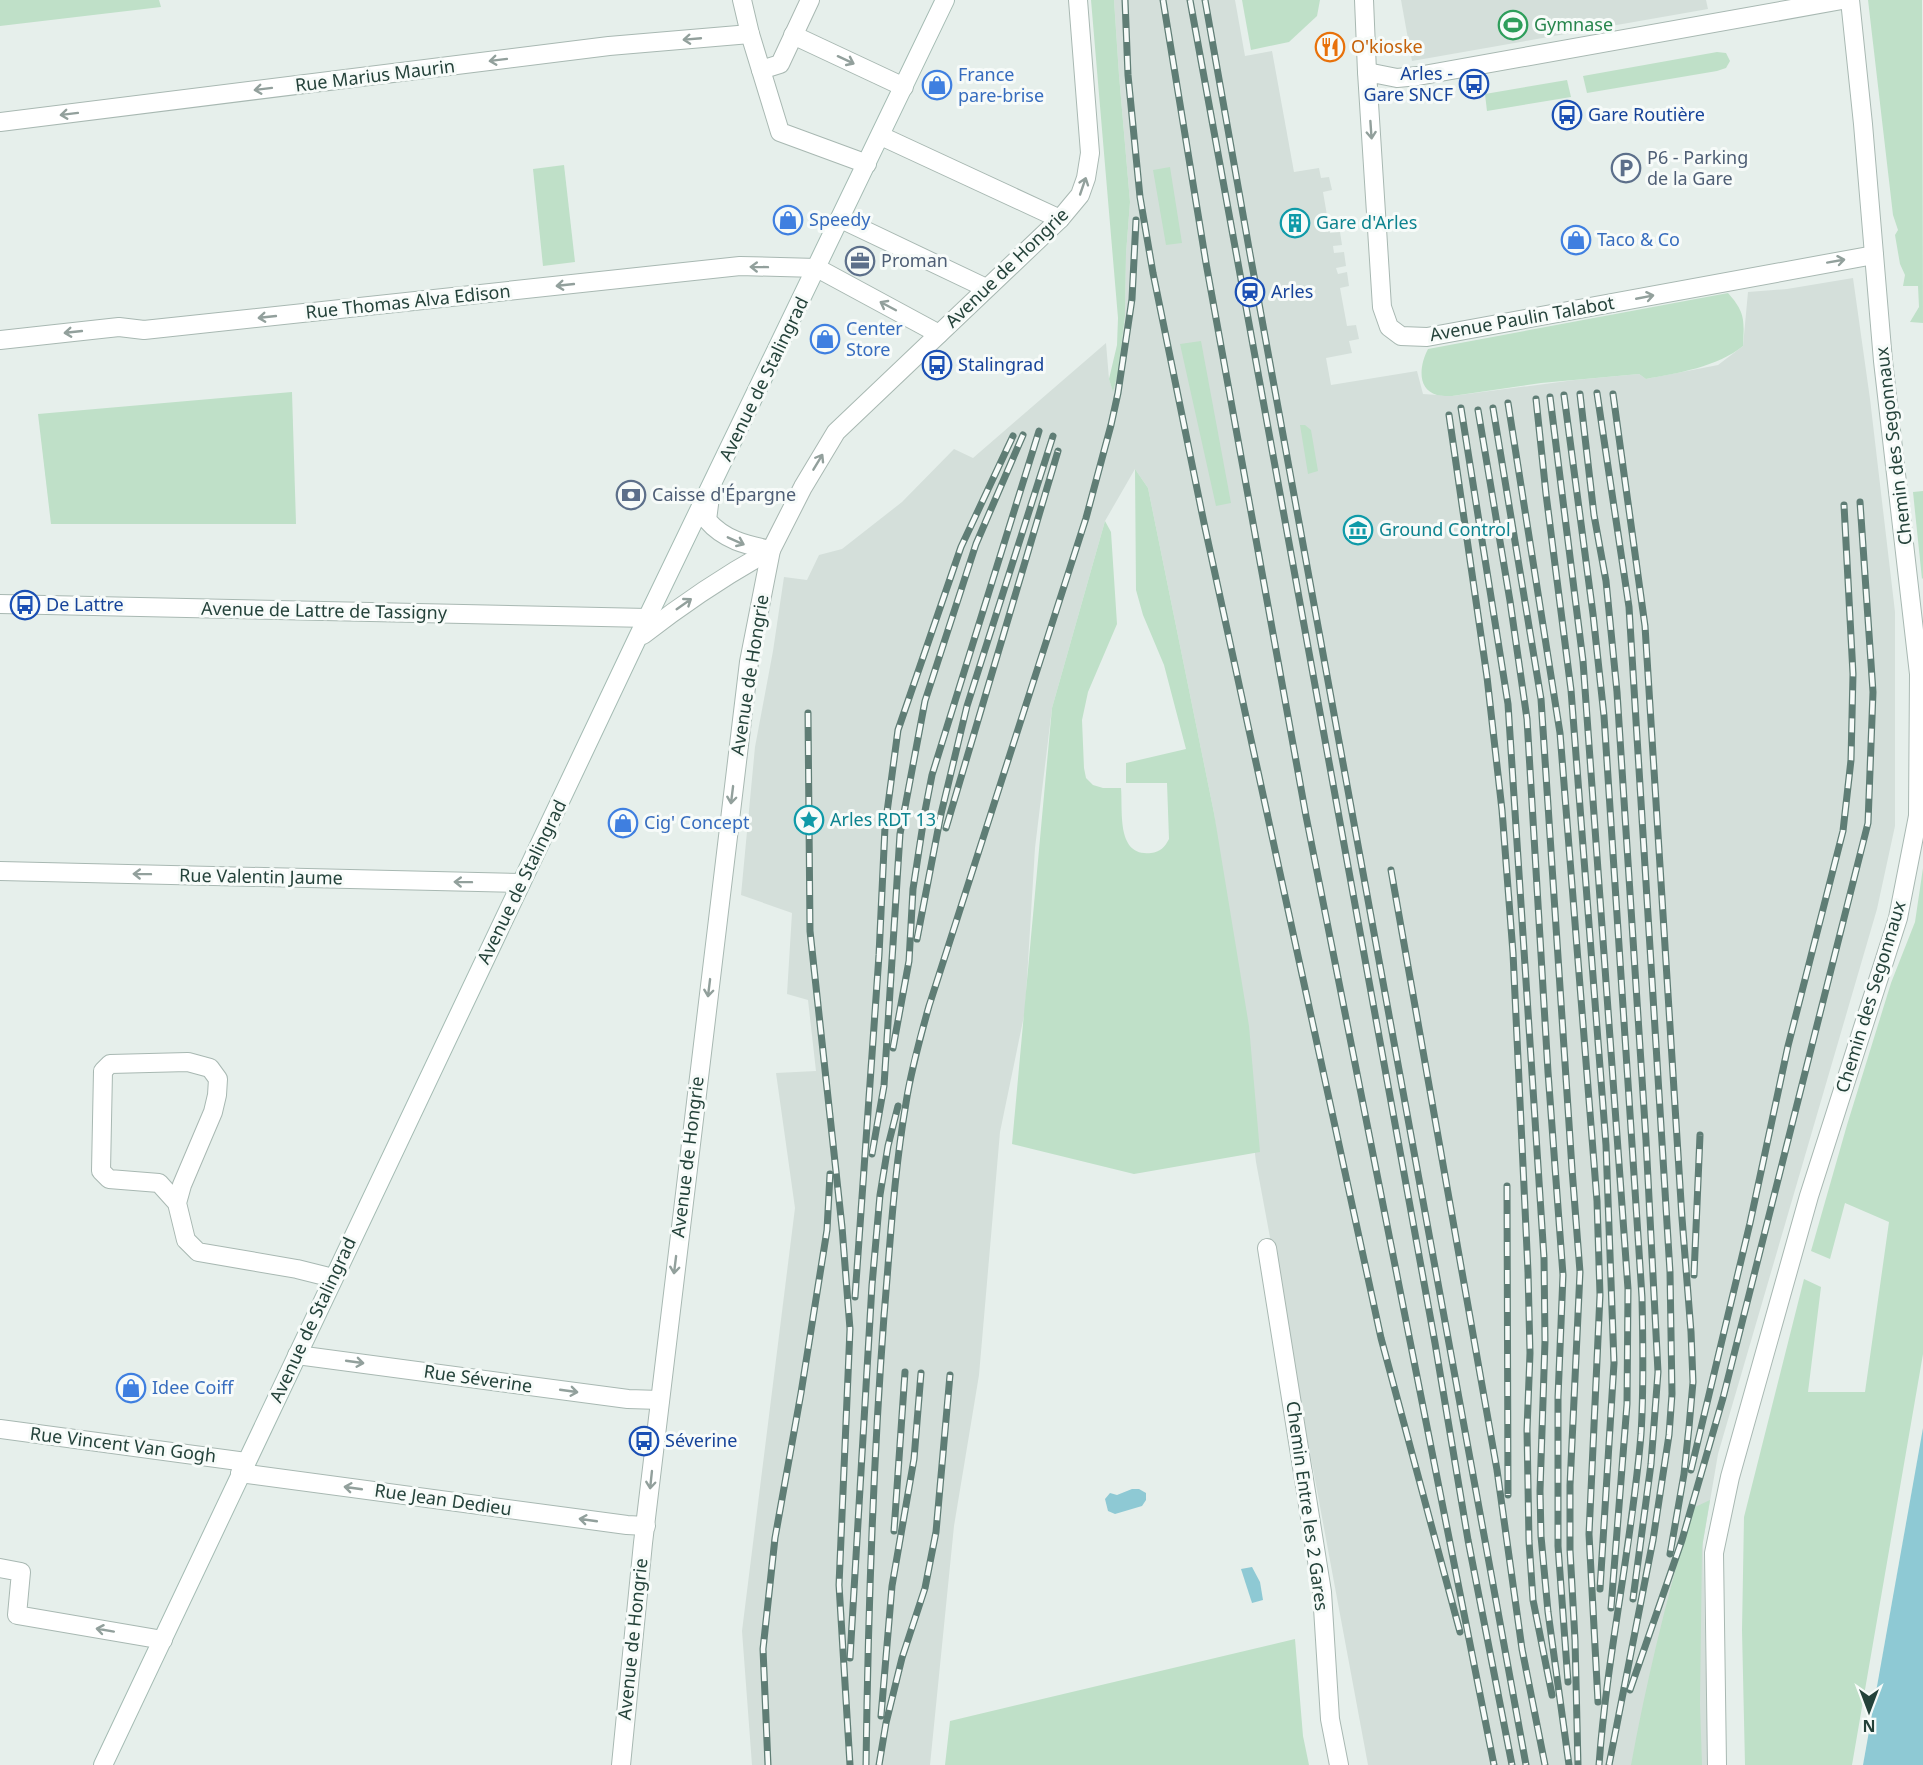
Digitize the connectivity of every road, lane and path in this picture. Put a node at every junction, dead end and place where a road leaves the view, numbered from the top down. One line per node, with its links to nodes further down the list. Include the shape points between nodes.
1 (742, 0): 8 (street)
2 (810, 0): 9 (street)
3 (945, 0): 12 (street, Avenue de Stalingrad)
4 (1078, 0): 17 (street, Avenue de Hongrie, one-way to 4, via 1080,195 1090,153)
5 (1364, 0): 11 (street, Avenue Paulin Talabot)
6 (1842, 0): 11 (street, via 1418,76 1396,78)
7 (1850, 0): 18 (street, Chemin des Segonnaux)
8 (750, 34): 10 (street); 13 (street, Rue Marius Maurin, one-way to 13, via 597,48)
9 (793, 35): 10 (street, via 780,64); 12 (street, one-way to 12)
10 (761, 70): 15 (street, via 780,132)
11 (1367, 72): 18 (street, Avenue Paulin Talabot, one-way to 18, via 1382,307 1389,327 1401,336 1427,337)
12 (904, 87): 14 (street, Avenue de Stalingrad)
13 (0, 122)
14 (881, 136): 15 (street, Avenue de Stalingrad); 17 (street)
15 (867, 164): 16 (street, Avenue de Stalingrad)
16 (841, 219): 19 (street, Avenue de Stalingrad); 20 (street)
17 (1060, 219): 20 (street, Avenue de Hongrie)
18 (1874, 255): 43 (street, Chemin des Segonnaux, via 1919,674 1918,816 1898,918 1809,1196 1730,1477 1714,1553)
19 (817, 268): 21 (street, one-way to 19); 22 (street, Rue Thomas Alva Edison, one-way to 22, via 740,266 144,330 119,327); 23 (street, Avenue de Stalingrad)
20 (987, 288): 21 (street, Avenue de Hongrie)
21 (939, 334): 24 (street, Avenue de Hongrie, one-way to 21, via 836,432)
22 (0, 340)
23 (711, 489): 24 (street, one-way to 24, via 707,520 715,530 740,544); 26 (street, Avenue de Stalingrad)
24 (771, 550): 27 (street, one-way to 24, via 723,577); 34 (street, Avenue de Hongrie, one-way to 34, via 749,662)
25 (0, 604): 26 (street, Avenue de Lattre de Tassigny)
26 (648, 618): 27 (street, Avenue de Stalingrad)
27 (638, 639): 29 (street, Avenue de Stalingrad)
28 (0, 871): 29 (street, Rue Valentin Jaume, one-way to 28)
29 (521, 883): 32 (street, Avenue de Stalingrad)
30 (177, 1203): 30 (street, via 213,1113 218,1079 210,1068 188,1062 111,1064 103,1071 101,1170 109,1179 159,1183); 32 (street, via 186,1240 198,1252)
31 (1267, 1248): 42 (street, Chemin Entre les 2 Gares, via 1322,1592 1330,1719)
32 (333, 1278): 33 (street, Avenue de Stalingrad)
33 (297, 1354): 34 (street, Rue Séverine, one-way to 34, via 628,1399); 36 (street, Avenue de Stalingrad)
34 (660, 1400): 37 (street, Avenue de Hongrie, one-way to 37)
35 (0, 1429): 36 (street, Rue Vincent Van Gogh)
36 (243, 1467): 37 (street, Rue Jean Dedieu, one-way to 36); 39 (street, Avenue de Stalingrad)
37 (646, 1526): 41 (street, Avenue de Hongrie)
38 (0, 1568): 39 (street, one-way to 38, via 17,1615 21,1572)
39 (163, 1640): 40 (street, Avenue de Stalingrad)
40 (103, 1765)
41 (621, 1765)
42 (1339, 1765)
43 (1717, 1765)

